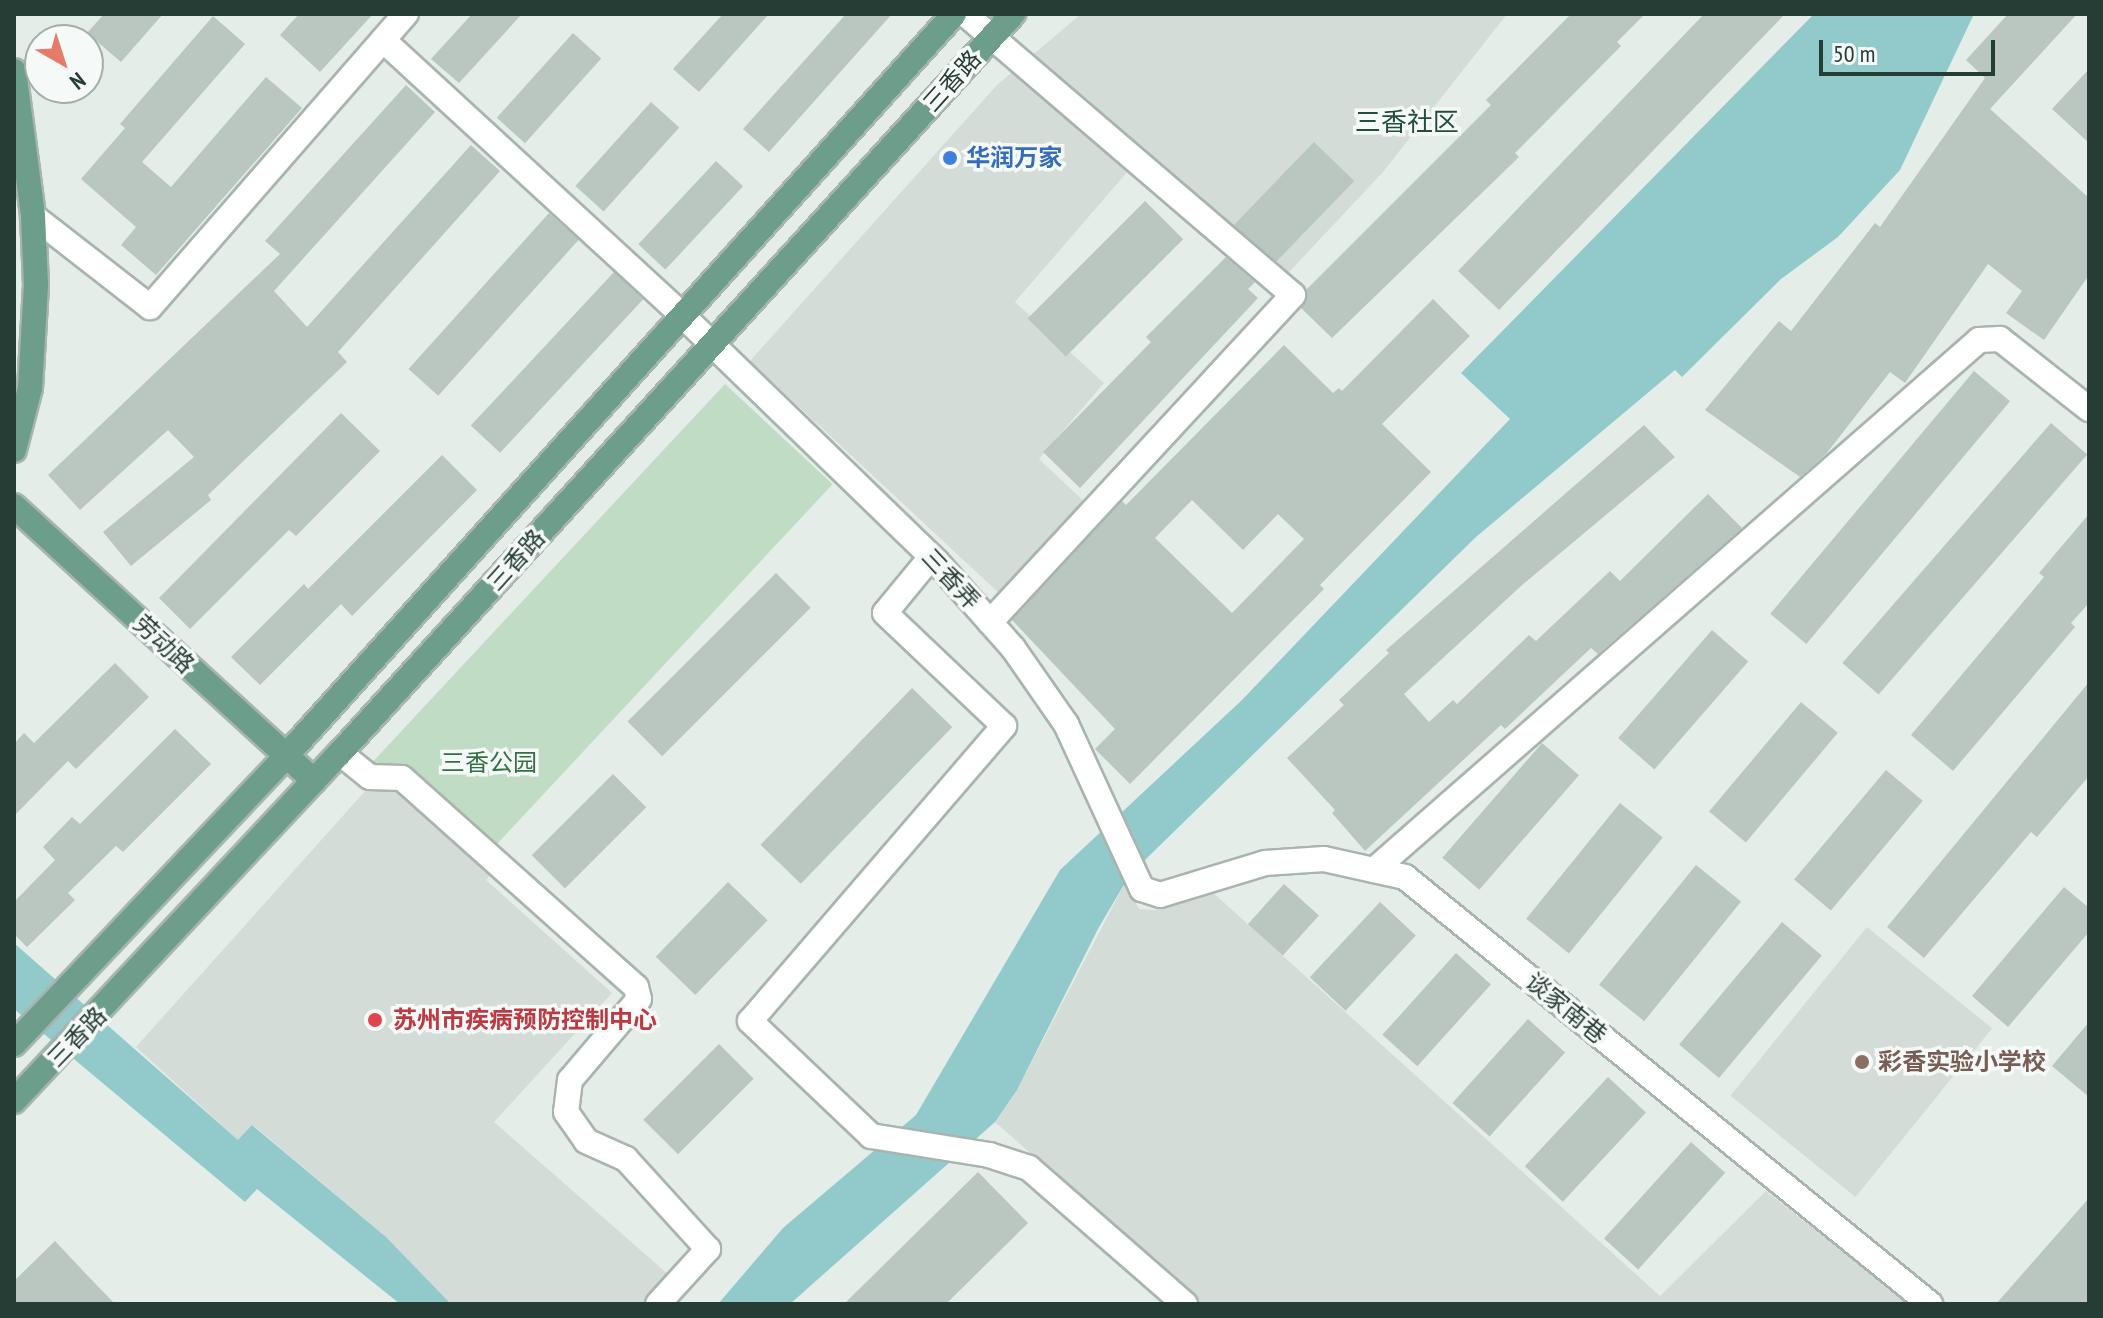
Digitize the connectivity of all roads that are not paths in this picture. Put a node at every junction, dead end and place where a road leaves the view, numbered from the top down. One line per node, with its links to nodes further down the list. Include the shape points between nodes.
1 (406, 14): 6 (street)
2 (954, 14): 9 (main road, 三香路)
3 (965, 14): 5 (street)
4 (1013, 14): 5 (main road, 三香路)
5 (992, 37): 10 (main road, 三香路); 15 (street, via 1293,295)
6 (383, 40): 8 (street, via 150,307); 9 (street, 三香弄)
7 (14, 71): 8 (main road)
8 (33, 216): 12 (main road, via 32,364)
9 (682, 315): 10 (street, 三香弄); 17 (main road, 三香路)
10 (711, 346): 14 (street, 三香弄); 16 (main road, 三香路)
11 (2089, 409): 19 (street, via 2000,339 1979,340)
12 (14, 450)
13 (14, 506): 17 (main road, 劳动路)
14 (931, 557): 15 (street, 三香弄); 24 (street, via 885,613 1004,726 750,1021 871,1136 989,1155 1029,1168)
15 (990, 622): 20 (street, 三香弄, via 1066,724)
16 (340, 753): 18 (main road, 三香路); 23 (street, via 370,777 402,778 636,987 639,999 570,1080 565,1102 586,1141 626,1159 708,1249)
17 (286, 756): 18 (main road, 劳动路); 21 (main road, 三香路)
18 (314, 781): 22 (main road, 三香路)
19 (1374, 870): 20 (street, 谈家南巷, via 1324,859 1265,863); 25 (street, 谈家南巷, via 1405,877)
20 (1146, 892)
21 (20, 1038)
22 (14, 1101)
23 (658, 1304)
24 (1185, 1304)
25 (1930, 1304)

